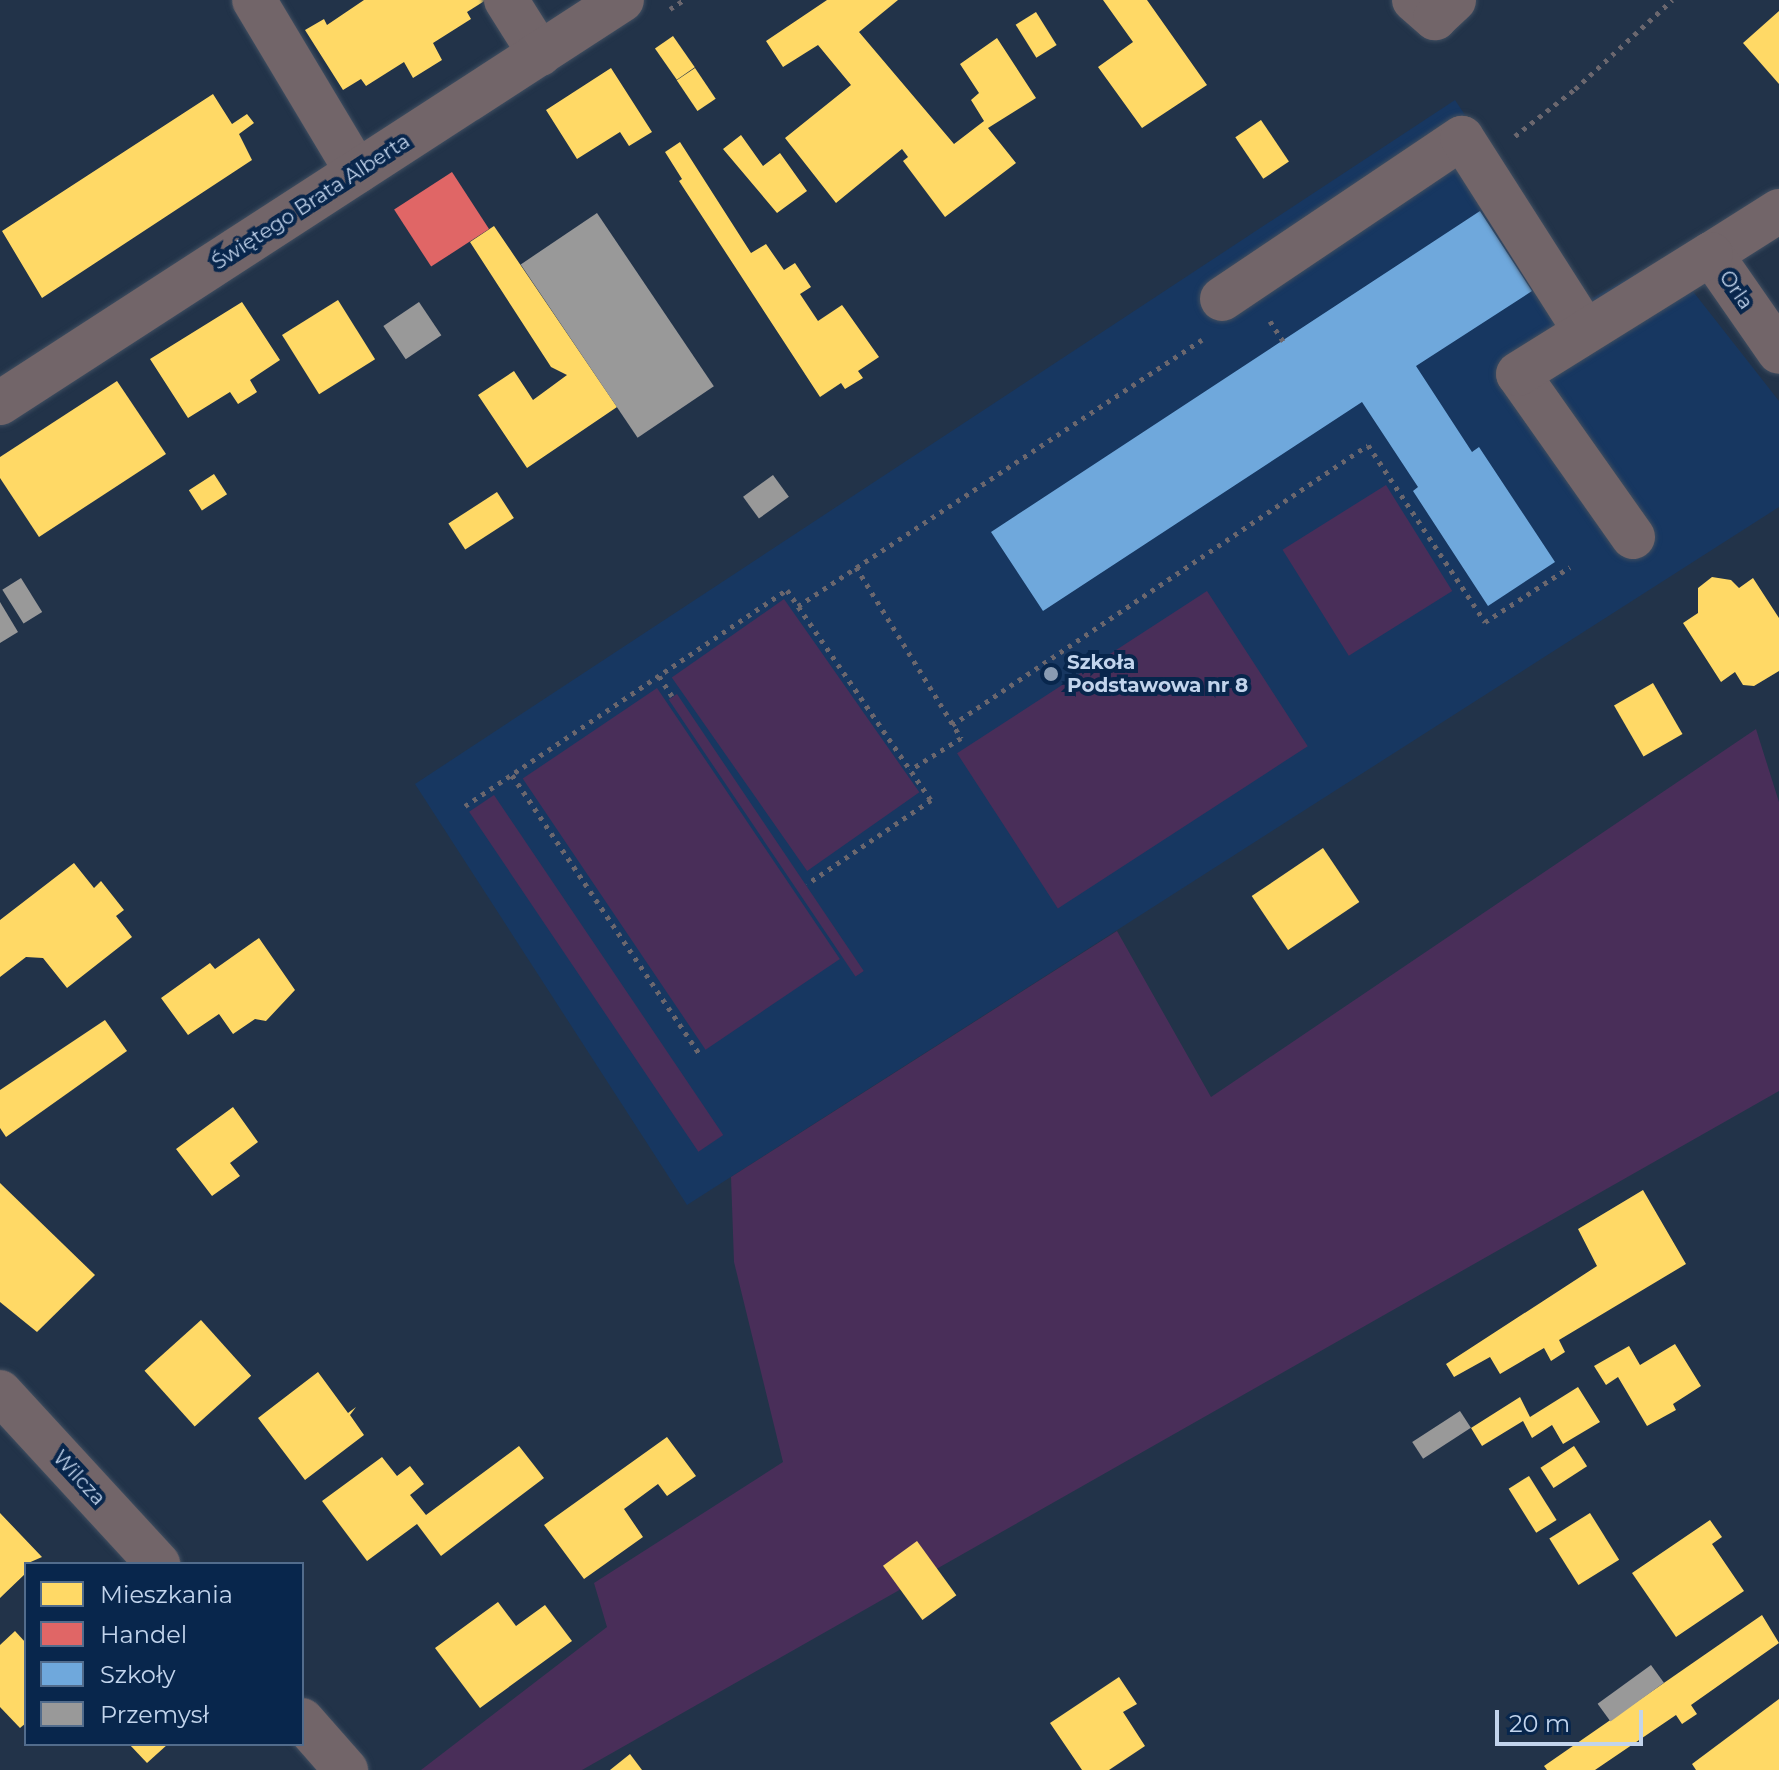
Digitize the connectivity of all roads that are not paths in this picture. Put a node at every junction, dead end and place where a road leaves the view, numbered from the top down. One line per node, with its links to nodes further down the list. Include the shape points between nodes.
1 (254, 0): 7 (street)
2 (506, 0): 6 (street)
3 (622, 0): 6 (street, Świętego Brata Alberta)
4 (1414, 0): 5 (street, via 1435,18)
5 (1454, 0)
6 (540, 54): 7 (street, Świętego Brata Alberta)
7 (357, 172): 13 (street, Świętego Brata Alberta)
8 (1779, 211): 9 (street, Orla)
9 (1711, 254): 11 (street); 12 (street, Orla)
10 (1214, 318): 11 (street, via 1462,138)
11 (1585, 331): 14 (street, via 1518,374)
12 (1779, 352)
13 (0, 403)
14 (1633, 537)
15 (0, 1392): 16 (street, Wilcza)
16 (156, 1562)
17 (304, 1722): 18 (street)
18 (346, 1770)

